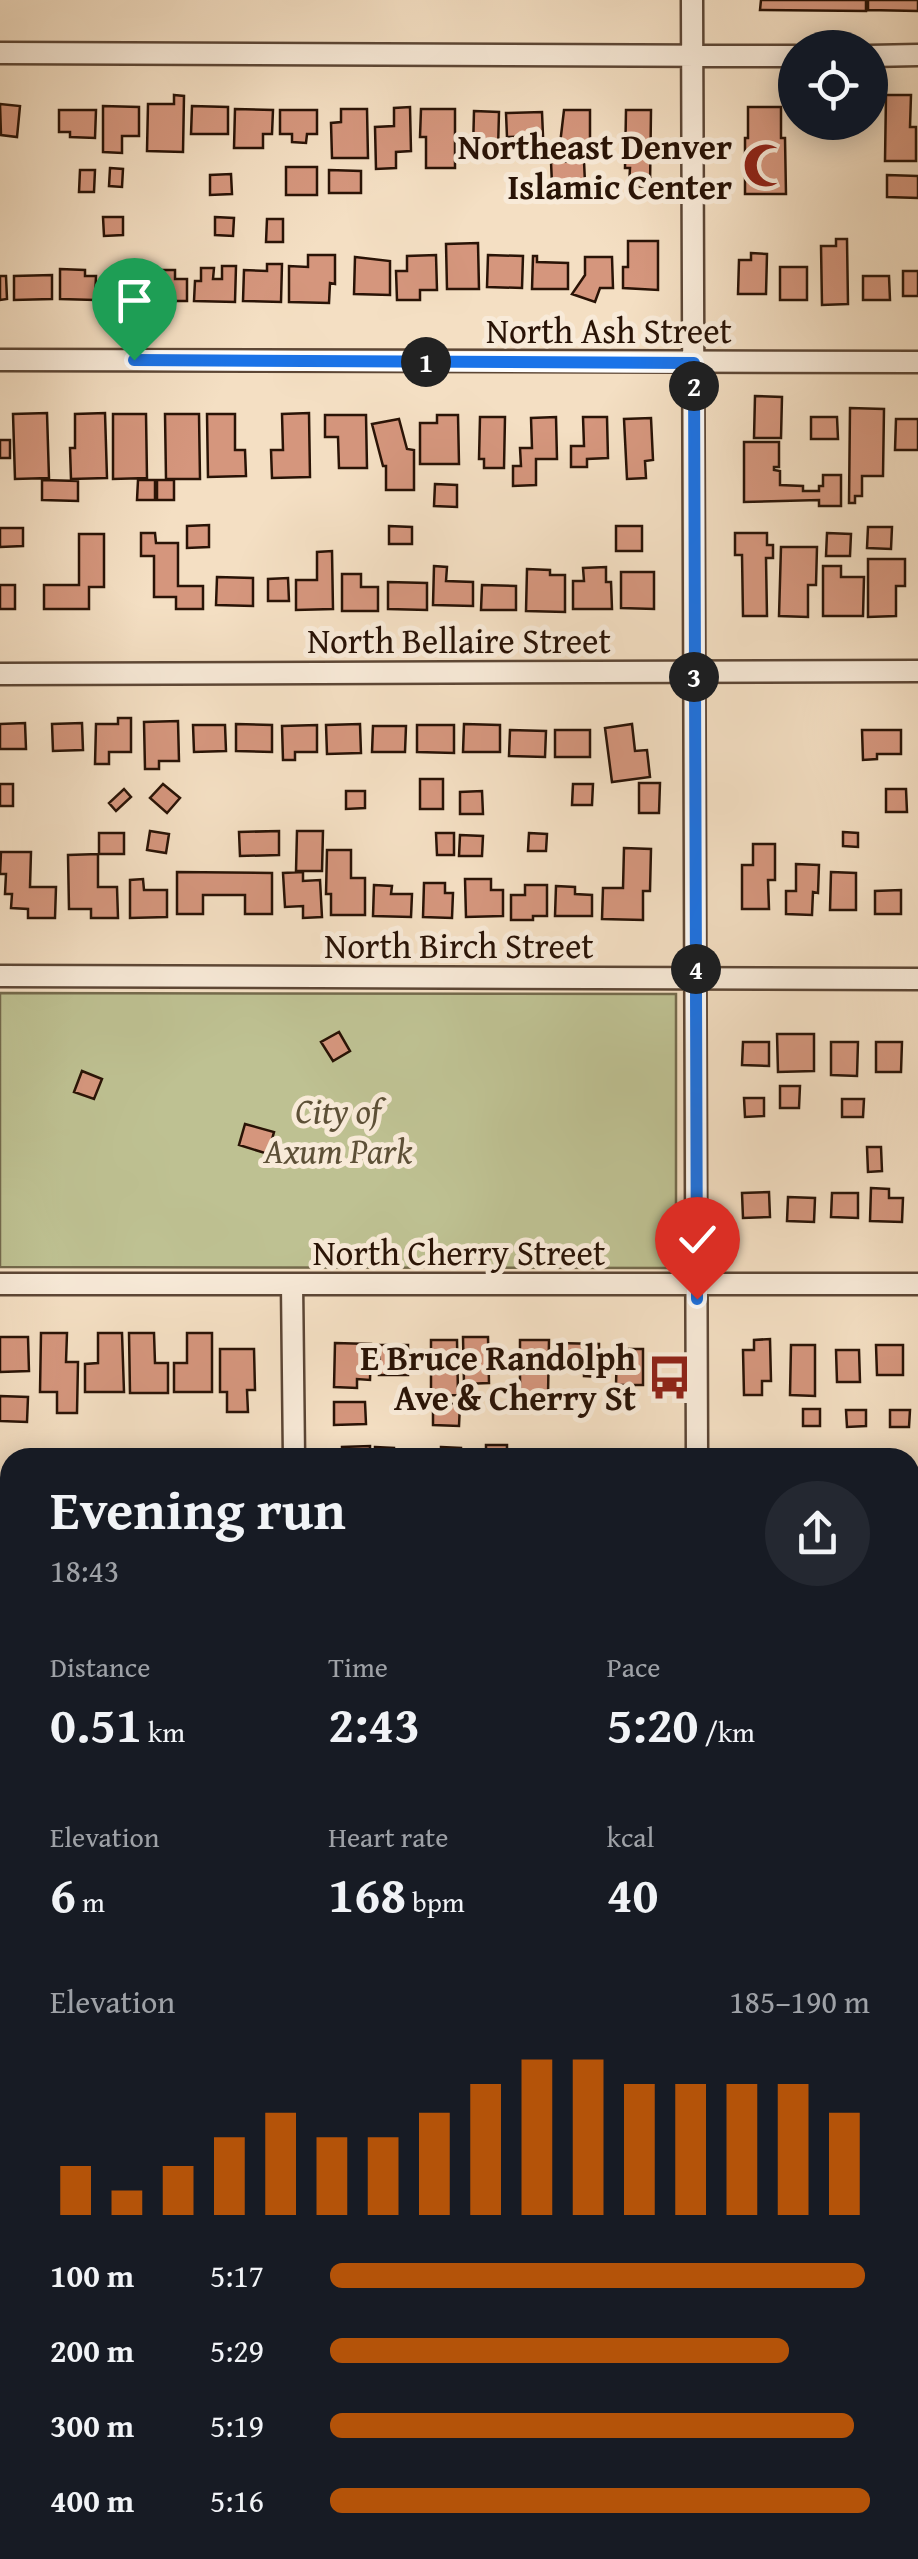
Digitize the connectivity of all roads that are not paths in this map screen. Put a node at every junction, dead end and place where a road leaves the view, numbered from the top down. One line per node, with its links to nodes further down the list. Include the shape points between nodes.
1 (692, 0): 3 (street)
2 (0, 53): 3 (street)
3 (692, 56): 4 (street); 9 (street)
4 (778, 56)
5 (888, 56): 6 (street)
6 (918, 56)
7 (0, 360): 9 (street, North Ash Street)
8 (918, 362): 9 (street, North Ash Street)
9 (694, 363): 10 (street)
10 (694, 672): 11 (street, North Bellaire Street); 12 (street, North Bellaire Street); 14 (street)
11 (918, 672)
12 (0, 674)
13 (0, 976): 14 (street, North Birch Street)
14 (696, 978): 15 (street, North Birch Street); 19 (street)
15 (918, 979)
16 (0, 1284): 17 (street, North Cherry Street)
17 (292, 1284): 19 (street, North Cherry Street); 20 (street)
18 (918, 1284): 19 (street, North Cherry Street)
19 (697, 1285): 21 (street)
20 (294, 1448)
21 (697, 1448)

